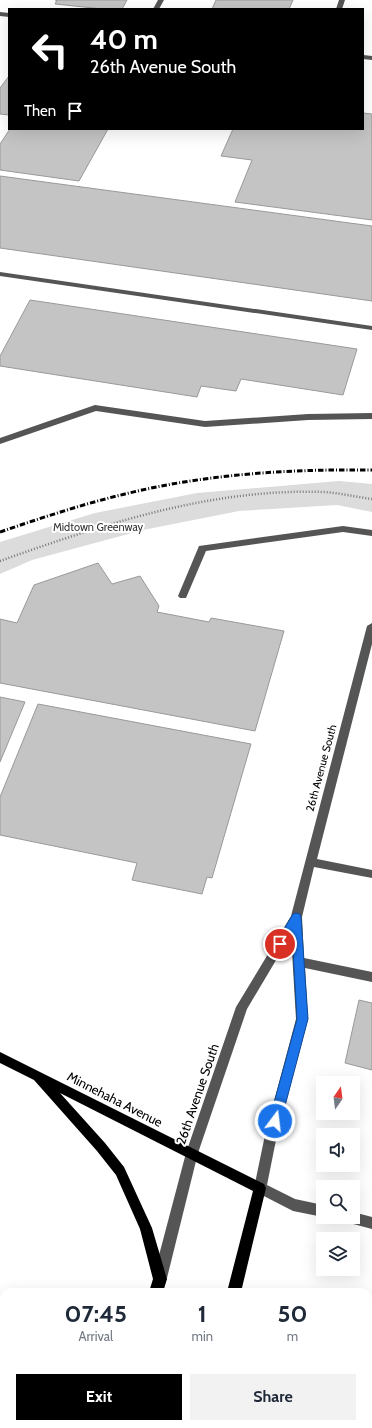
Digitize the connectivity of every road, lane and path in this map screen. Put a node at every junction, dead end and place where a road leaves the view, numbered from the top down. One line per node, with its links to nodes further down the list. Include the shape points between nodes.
1 (0, 274): 2 (street)
2 (372, 328)
3 (372, 416): 4 (street, via 308,417 205,424 95,408)
4 (0, 441)
5 (372, 500): 7 (path, via 326,492 292,492 197,503 143,514)
6 (372, 533): 8 (street, via 343,529 202,548)
7 (0, 561)
8 (183, 596)
9 (371, 630): 10 (street, 26th Avenue South)
10 (310, 862): 11 (street); 12 (street, 26th Avenue South)
11 (372, 874)
12 (296, 917): 13 (street, 26th Avenue South); 17 (street, 26th Avenue South, via 242,1007)
13 (299, 962): 14 (street); 18 (street, 26th Avenue South, via 302,1019 271,1134)
14 (372, 977)
15 (0, 1057): 16 (main road, Minnehaha Avenue)
16 (36, 1075): 17 (main road, Minnehaha Avenue); 22 (main road, via 120,1171 146,1228)
17 (192, 1154): 18 (main road, Minnehaha Avenue); 22 (street, 26th Avenue South)
18 (260, 1188): 19 (street, via 293,1205); 23 (main road, 26th Avenue South)
19 (316, 1210)
20 (360, 1220): 21 (street)
21 (372, 1223)
22 (158, 1286)
23 (235, 1288)

